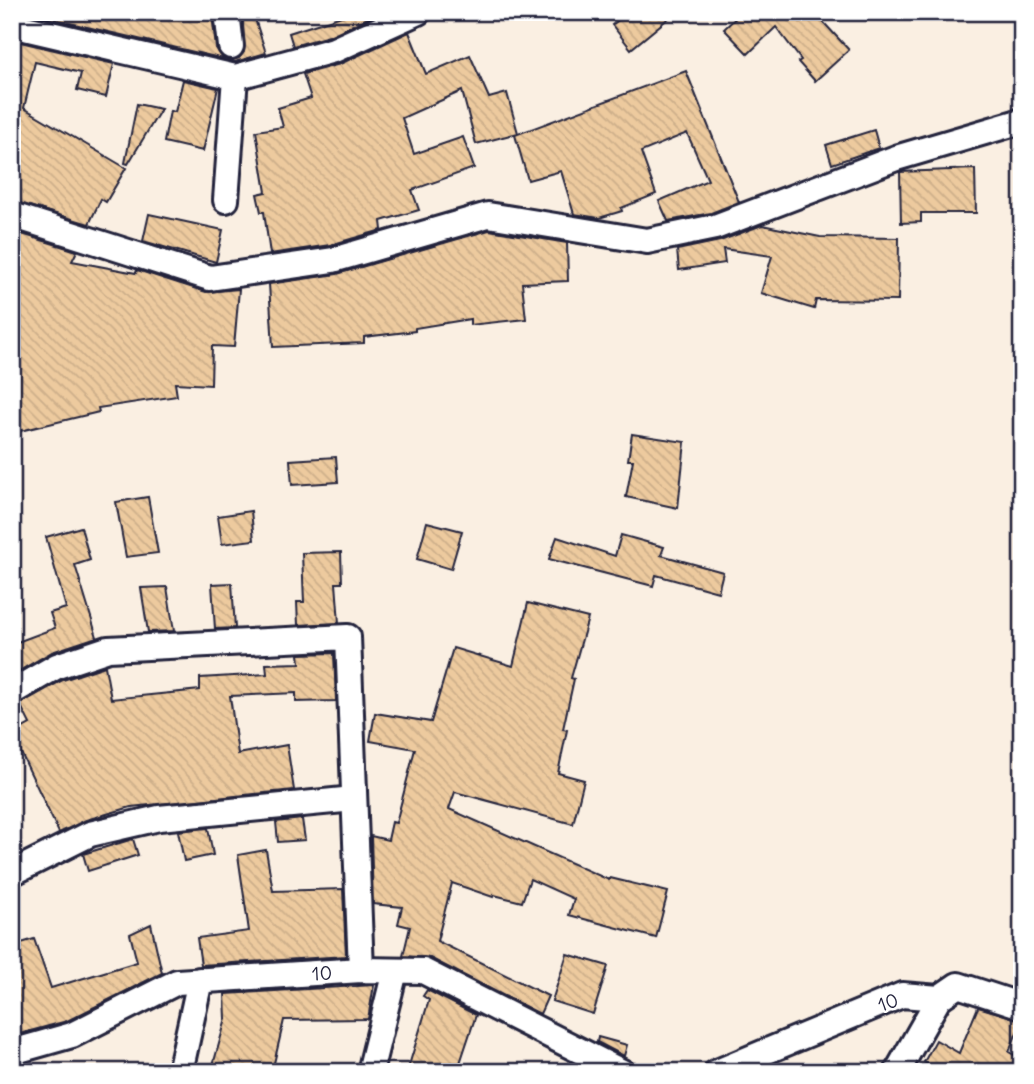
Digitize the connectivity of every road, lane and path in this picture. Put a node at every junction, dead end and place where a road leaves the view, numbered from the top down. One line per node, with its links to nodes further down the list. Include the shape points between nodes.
1 (227, 12): 4 (street)
2 (418, 12): 5 (street, via 334,50)
3 (12, 25): 5 (street)
4 (231, 46)
5 (235, 77): 7 (street)
6 (1022, 121): 8 (street, via 896,158 715,227 647,241 488,215 333,260 210,278)
7 (226, 201)
8 (12, 215)
9 (12, 692): 10 (street, via 57,666 108,649 348,637)
10 (354, 799): 11 (street, via 159,818 90,834); 12 (street)
11 (12, 873)
12 (361, 970): 13 (street, 10); 14 (street, 10)
13 (395, 971): 19 (street); 20 (street, 10, via 423,971)
14 (200, 980): 17 (street, 10, via 177,982 72,1034); 18 (street)
15 (939, 998): 16 (street, 10, via 958,985); 21 (street, 10, via 902,995); 22 (street)
16 (1022, 1006)
17 (12, 1052)
18 (180, 1072)
19 (370, 1072)
20 (622, 1072)
21 (717, 1072)
22 (897, 1072)

